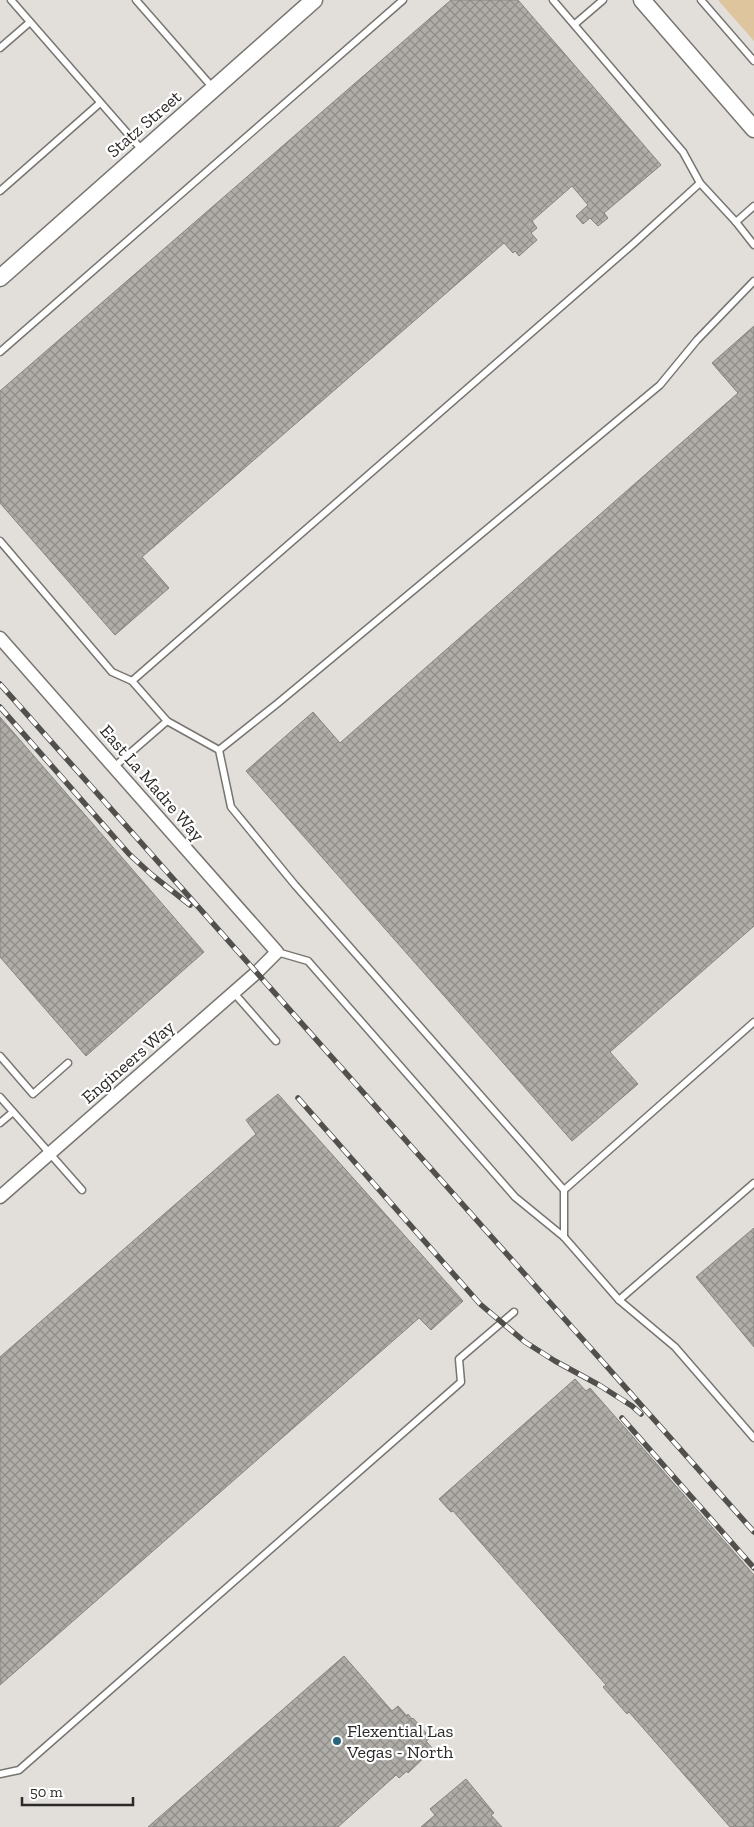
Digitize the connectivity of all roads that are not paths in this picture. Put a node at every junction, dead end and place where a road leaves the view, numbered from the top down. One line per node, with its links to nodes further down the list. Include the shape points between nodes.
1 (11, 0): 9 (lane)
2 (136, 0): 13 (lane)
3 (314, 0): 13 (street, Statz Street)
4 (403, 0): 24 (lane)
5 (553, 0): 10 (lane)
6 (603, 0): 10 (lane)
7 (642, 0): 15 (street)
8 (701, 0): 12 (lane)
9 (30, 22): 11 (lane); 14 (lane)
10 (575, 24): 17 (lane, via 683,152)
11 (0, 48)
12 (754, 61)
13 (214, 89): 16 (street, Statz Street)
14 (100, 103): 16 (lane); 18 (lane)
15 (754, 129)
16 (143, 151): 22 (street, Statz Street)
17 (700, 183): 20 (lane); 27 (lane)
18 (0, 190)
19 (754, 206): 20 (lane)
20 (736, 222): 21 (lane)
21 (754, 245)
22 (0, 278)
23 (754, 281): 29 (lane, via 697,340 660,385)
24 (1, 349)
25 (0, 541): 27 (lane, via 112,672)
26 (0, 638): 30 (street, East La Madre Way)
27 (132, 681): 28 (lane)
28 (167, 721): 29 (lane); 30 (lane)
29 (219, 750): 43 (lane, via 231,807 295,885)
30 (114, 767): 31 (street, East La Madre Way)
31 (277, 952): 32 (street, Engineers Way); 45 (lane, via 308,961 515,1197)
32 (234, 993): 34 (lane); 40 (street, Engineers Way)
33 (754, 1022): 43 (lane)
34 (276, 1041)
35 (0, 1056): 36 (lane, via 33,1094)
36 (68, 1063)
37 (0, 1097): 38 (lane)
38 (13, 1112): 39 (lane); 40 (lane)
39 (0, 1123)
40 (49, 1154): 42 (lane); 44 (street, Engineers Way)
41 (754, 1182): 46 (lane)
42 (82, 1190)
43 (564, 1190): 45 (lane)
44 (0, 1197)
45 (564, 1237): 46 (lane)
46 (619, 1300): 48 (lane, via 675,1347)
47 (514, 1312): 49 (lane, via 458,1359 462,1382 19,1770)
48 (754, 1438)
49 (0, 1774)

